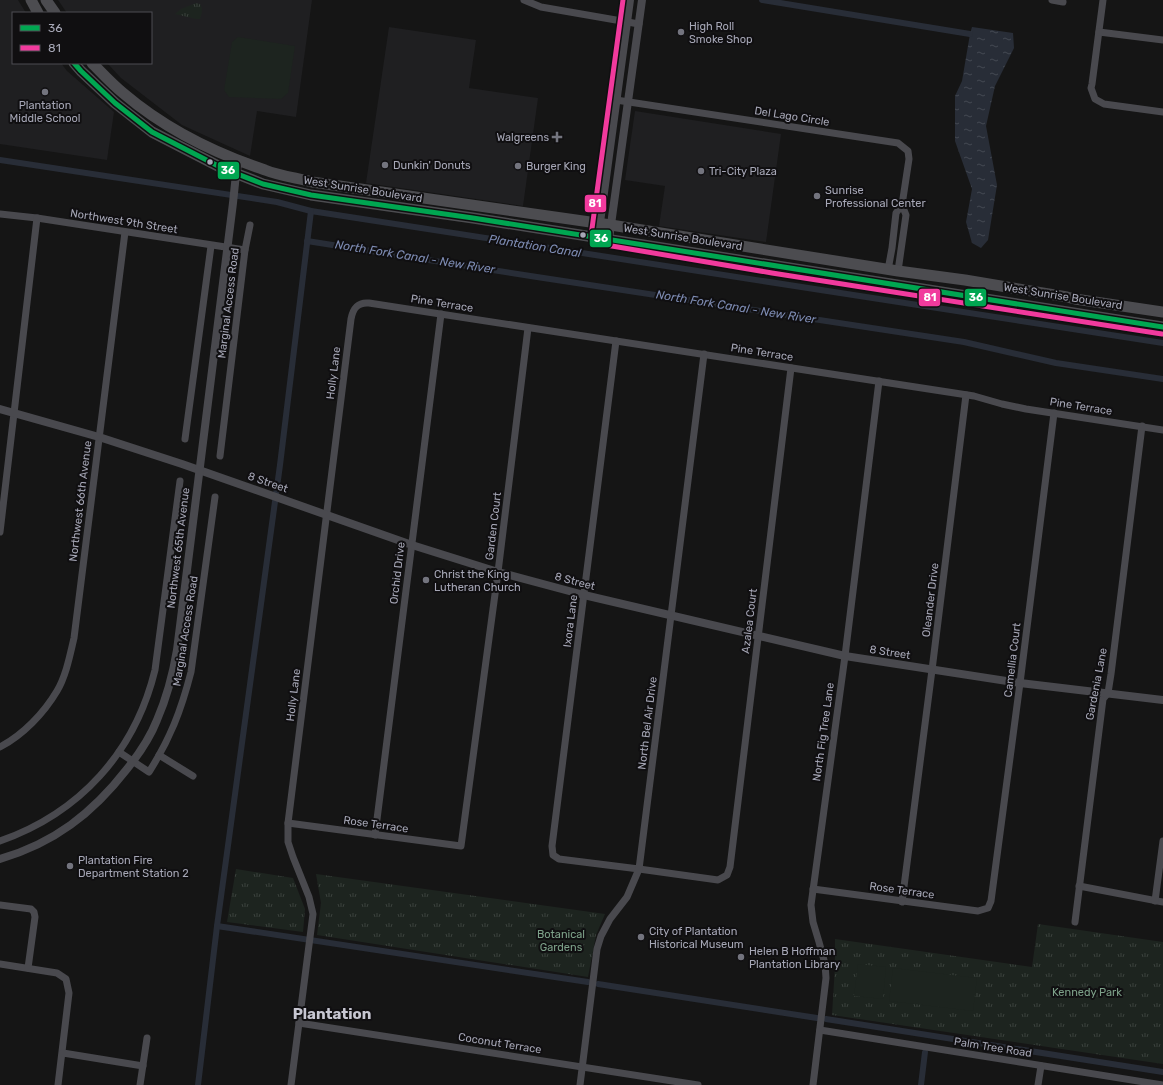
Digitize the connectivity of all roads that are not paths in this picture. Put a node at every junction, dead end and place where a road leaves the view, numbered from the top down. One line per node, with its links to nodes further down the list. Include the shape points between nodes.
1 (30, 0): 9 (highway)
2 (46, 0): 10 (highway)
3 (524, 0): 11 (street, via 541,8)
4 (630, 0): 11 (street)
5 (642, 0): 12 (street)
6 (1052, 0): 8 (street)
7 (1103, 0): 13 (street)
8 (1063, 2)
9 (37, 12)
10 (54, 12)
11 (628, 22): 12 (street); 17 (street)
12 (639, 24): 18 (street)
13 (1099, 32): 14 (street); 20 (street, via 1091,88 1095,99 1104,104)
14 (1163, 40)
15 (75, 64): 19 (highway, West Sunrise Boulevard, via 115,104)
16 (93, 64): 21 (highway, West Sunrise Boulevard, via 123,93)
17 (616, 100): 18 (street, Del Lago Circle); 28 (street)
18 (628, 102): 24 (street, Del Lago Circle, via 898,144 908,151 909,159); 28 (street)
19 (127, 112): 21 (highway, via 139,111 168,131); 23 (highway, West Sunrise Boulevard, via 152,132)
20 (1163, 112)
21 (180, 132): 22 (highway, West Sunrise Boulevard)
22 (240, 161): 23 (street, Northwest 65th Avenue); 28 (highway, West Sunrise Boulevard, via 267,171 312,182)
23 (236, 174): 30 (highway, West Sunrise Boulevard, via 263,184 311,195); 32 (street, Northwest 65th Avenue)
24 (902, 205): 35 (street, Del Lago Circle, via 896,213 892,248); 35 (street, Del Lago Circle, via 906,215)
25 (0, 214): 26 (street, Northwest 9th Street)
26 (37, 218): 29 (street, Northwest 9th Street); 51 (street)
27 (250, 225): 33 (street, Marginal Access Road)
28 (606, 225): 30 (street); 35 (highway, West Sunrise Boulevard)
29 (125, 232): 31 (street, Northwest 9th Street); 55 (street, Northwest 66th Avenue)
30 (604, 238): 34 (highway, West Sunrise Boulevard)
31 (211, 246): 32 (street, Northwest 9th Street); 56 (street)
32 (227, 248): 33 (street, Northwest 9th Street); 58 (street, Northwest 65th Avenue)
33 (245, 250): 57 (street, Marginal Access Road)
34 (773, 266): 35 (highway, via 792,262 888,276); 37 (highway, West Sunrise Boulevard)
35 (893, 270): 36 (highway, West Sunrise Boulevard)
36 (965, 280): 37 (highway, via 952,284 907,277); 38 (highway, West Sunrise Boulevard)
37 (898, 285): 40 (highway, West Sunrise Boulevard)
38 (1075, 299): 40 (highway, via 1067,303 1054,301); 41 (highway, West Sunrise Boulevard)
39 (357, 306): 42 (street, Pine Terrace, via 369,303); 61 (street, Holly Lane, via 351,319)
40 (1029, 306): 43 (highway, West Sunrise Boulevard)
41 (1163, 312)
42 (441, 314): 44 (street, Pine Terrace); 63 (street, Orchid Drive)
43 (1163, 327)
44 (528, 328): 45 (street, Pine Terrace); 64 (street, Garden Court)
45 (616, 341): 46 (street, Pine Terrace); 65 (street, Ixora Lane)
46 (704, 354): 47 (street, Pine Terrace); 66 (street, North Bel Air Drive)
47 (791, 368): 48 (street, Pine Terrace); 67 (street, Azalea Court)
48 (879, 381): 49 (street, Pine Terrace); 68 (street, North Fig Tree Lane)
49 (966, 395): 52 (street, Pine Terrace); 69 (street, Oleander Drive)
50 (0, 409): 51 (street, 8 Street)
51 (14, 413): 55 (street, 8 Street); 62 (street)
52 (1054, 413): 53 (street, Pine Terrace); 70 (street, Camellia Court)
53 (1142, 426): 54 (street, Pine Terrace); 71 (street, Gardenia Lane)
54 (1163, 430)
55 (99, 437): 58 (street, 8 Street); 73 (street, Northwest 66th Avenue, via 74,638 68,662 58,690 42,713 23,731)
56 (185, 439)
57 (220, 456)
58 (199, 470): 61 (street, 8 Street); 76 (street, Northwest 65th Avenue, via 171,681 157,721)
59 (180, 481): 74 (street, via 155,670 136,724)
60 (215, 497): 75 (street, Marginal Access Road, via 191,672 185,698)
61 (326, 515): 63 (street, 8 Street); 78 (street, Holly Lane)
62 (0, 532)
63 (412, 545): 64 (street, 8 Street); 79 (street, Orchid Drive)
64 (498, 572): 65 (street, 8 Street); 82 (street, Garden Court)
65 (584, 595): 66 (street, 8 Street); 84 (street, Ixora Lane, via 552,846 553,855 559,859)
66 (671, 616): 67 (street, 8 Street); 84 (street, North Bel Air Drive)
67 (758, 636): 68 (street, 8 Street); 84 (street, Azalea Court, via 727,875 718,880)
68 (845, 656): 69 (street, 8 Street); 86 (street, North Fig Tree Lane)
69 (932, 670): 70 (street, 8 Street); 88 (street, Oleander Drive)
70 (1020, 684): 71 (street, 8 Street); 90 (street, Camellia Court)
71 (1108, 693): 72 (street, 8 Street); 85 (street, Gardenia Lane, via 1103,699)
72 (1163, 700)
73 (0, 746)
74 (119, 752): 76 (street, Marginal Access Road); 80 (street, via 76,799 41,823)
75 (160, 755): 76 (street, Marginal Access Road, via 149,772); 77 (street)
76 (133, 761): 83 (street, Northwest 65th Avenue, via 100,801 69,827)
77 (193, 776)
78 (288, 823): 79 (street, Rose Terrace); 94 (street, Holly Lane, via 288,842 310,897 313,914)
79 (376, 835): 82 (street, Rose Terrace)
80 (0, 841)
81 (1163, 841): 87 (street)
82 (461, 846)
83 (0, 860)
84 (639, 869): 100 (street, North Bel Air Drive, via 627,897 601,936 597,949)
85 (1079, 886): 87 (street); 91 (street, Gardenia Lane)
86 (813, 889): 88 (street, Rose Terrace); 95 (street, North Fig Tree Lane, via 813,922 825,964 826,978)
87 (1159, 901)
88 (902, 902): 90 (street, Rose Terrace, via 978,912)
89 (0, 905): 93 (street, via 31,909 34,912)
90 (988, 908)
91 (1075, 922)
92 (0, 964): 93 (street)
93 (28, 968): 97 (street, via 57,973 66,979 69,993)
94 (299, 1023): 100 (street, Coconut Terrace); 103 (street, Holly Lane)
95 (820, 1030): 99 (street, Palm Tree Road); 106 (street, North Fig Tree Lane)
96 (147, 1038): 98 (street)
97 (63, 1053): 98 (street); 101 (street)
98 (143, 1066): 102 (street)
99 (1041, 1066): 107 (street); 108 (street, Palm Tree Road)
100 (582, 1067): 104 (street, North Bel Air Drive); 105 (street, Coconut Terrace)
101 (58, 1085)
102 (140, 1085)
103 (291, 1085)
104 (580, 1085)
105 (698, 1085)
106 (813, 1085)
107 (1038, 1085)
108 (1163, 1085)

